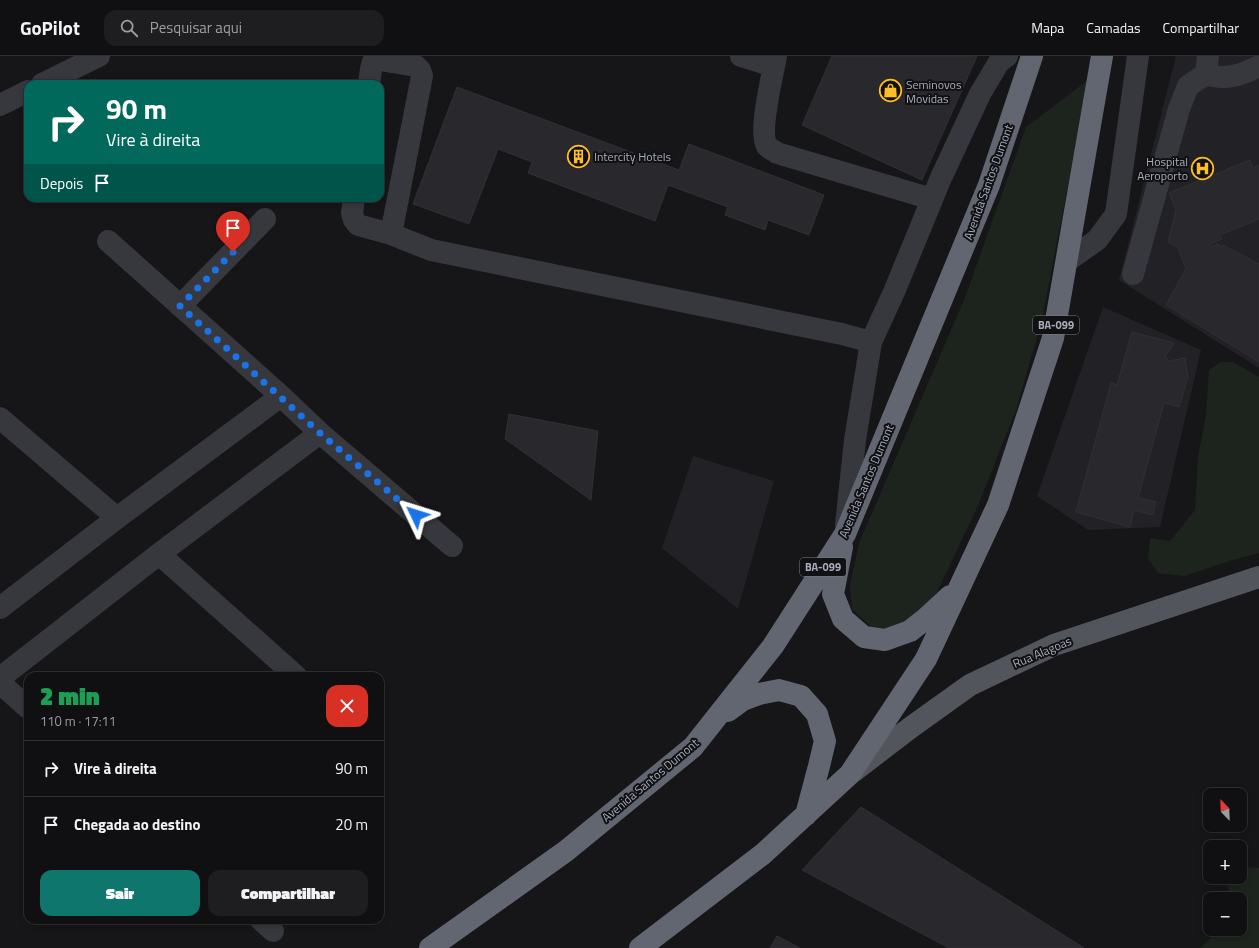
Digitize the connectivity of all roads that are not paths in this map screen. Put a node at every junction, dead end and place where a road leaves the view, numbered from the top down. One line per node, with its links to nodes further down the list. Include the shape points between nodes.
1 (99, 56): 12 (street)
2 (741, 56): 9 (street)
3 (1007, 56): 16 (street, via 999,62 980,94)
4 (1032, 56): 29 (highway, Avenida Santos Dumont / BA-099, via 989,185)
5 (1102, 56): 21 (highway, BA-099)
6 (1138, 56): 21 (street, via 1116,214 1097,240)
7 (1251, 56): 8 (street)
8 (1259, 58)
9 (775, 61): 16 (street, via 765,113 764,135 767,146 777,153)
10 (1207, 65): 11 (street, via 1215,77 1241,75); 22 (street, via 1188,86)
11 (1259, 66)
12 (50, 80)
13 (370, 80): 19 (street, via 373,62 380,60 416,66 422,76)
14 (24, 93): 15 (street)
15 (0, 104)
16 (932, 199): 24 (street)
17 (353, 202): 19 (street, via 352,213 358,225)
18 (265, 219): 23 (street)
19 (391, 234): 24 (street, via 431,250)
20 (108, 241): 23 (street)
21 (1067, 261): 33 (highway, BA-099, via 1053,338 998,505)
22 (1133, 274)
23 (180, 306): 25 (street)
24 (871, 342): 29 (street, via 855,440)
25 (281, 396): 27 (street); 28 (street)
26 (0, 418): 28 (street)
27 (320, 433): 30 (street); 31 (street)
28 (117, 518): 34 (street)
29 (845, 534): 33 (highway, via 833,594 844,619 864,636 885,640 910,632 938,608); 39 (highway, Avenida Santos Dumont / BA-099, via 773,646)
30 (452, 546)
31 (159, 554): 35 (street); 36 (street)
32 (1259, 577): 40 (main road, Rua Alagoas, via 1054,645 977,681)
33 (962, 580): 40 (highway, BA-099, via 926,659)
34 (0, 608)
35 (292, 672)
36 (0, 678)
37 (0, 683): 38 (street)
38 (24, 704)
39 (693, 747): 41 (highway, via 725,714 743,700 779,690 801,696 817,714 824,741); 42 (highway, Avenida Santos Dumont / BA-099, via 566,851)
40 (850, 774): 41 (highway, BA-099)
41 (806, 815): 43 (highway, BA-099, via 763,854)
42 (430, 948)
43 (640, 948)

